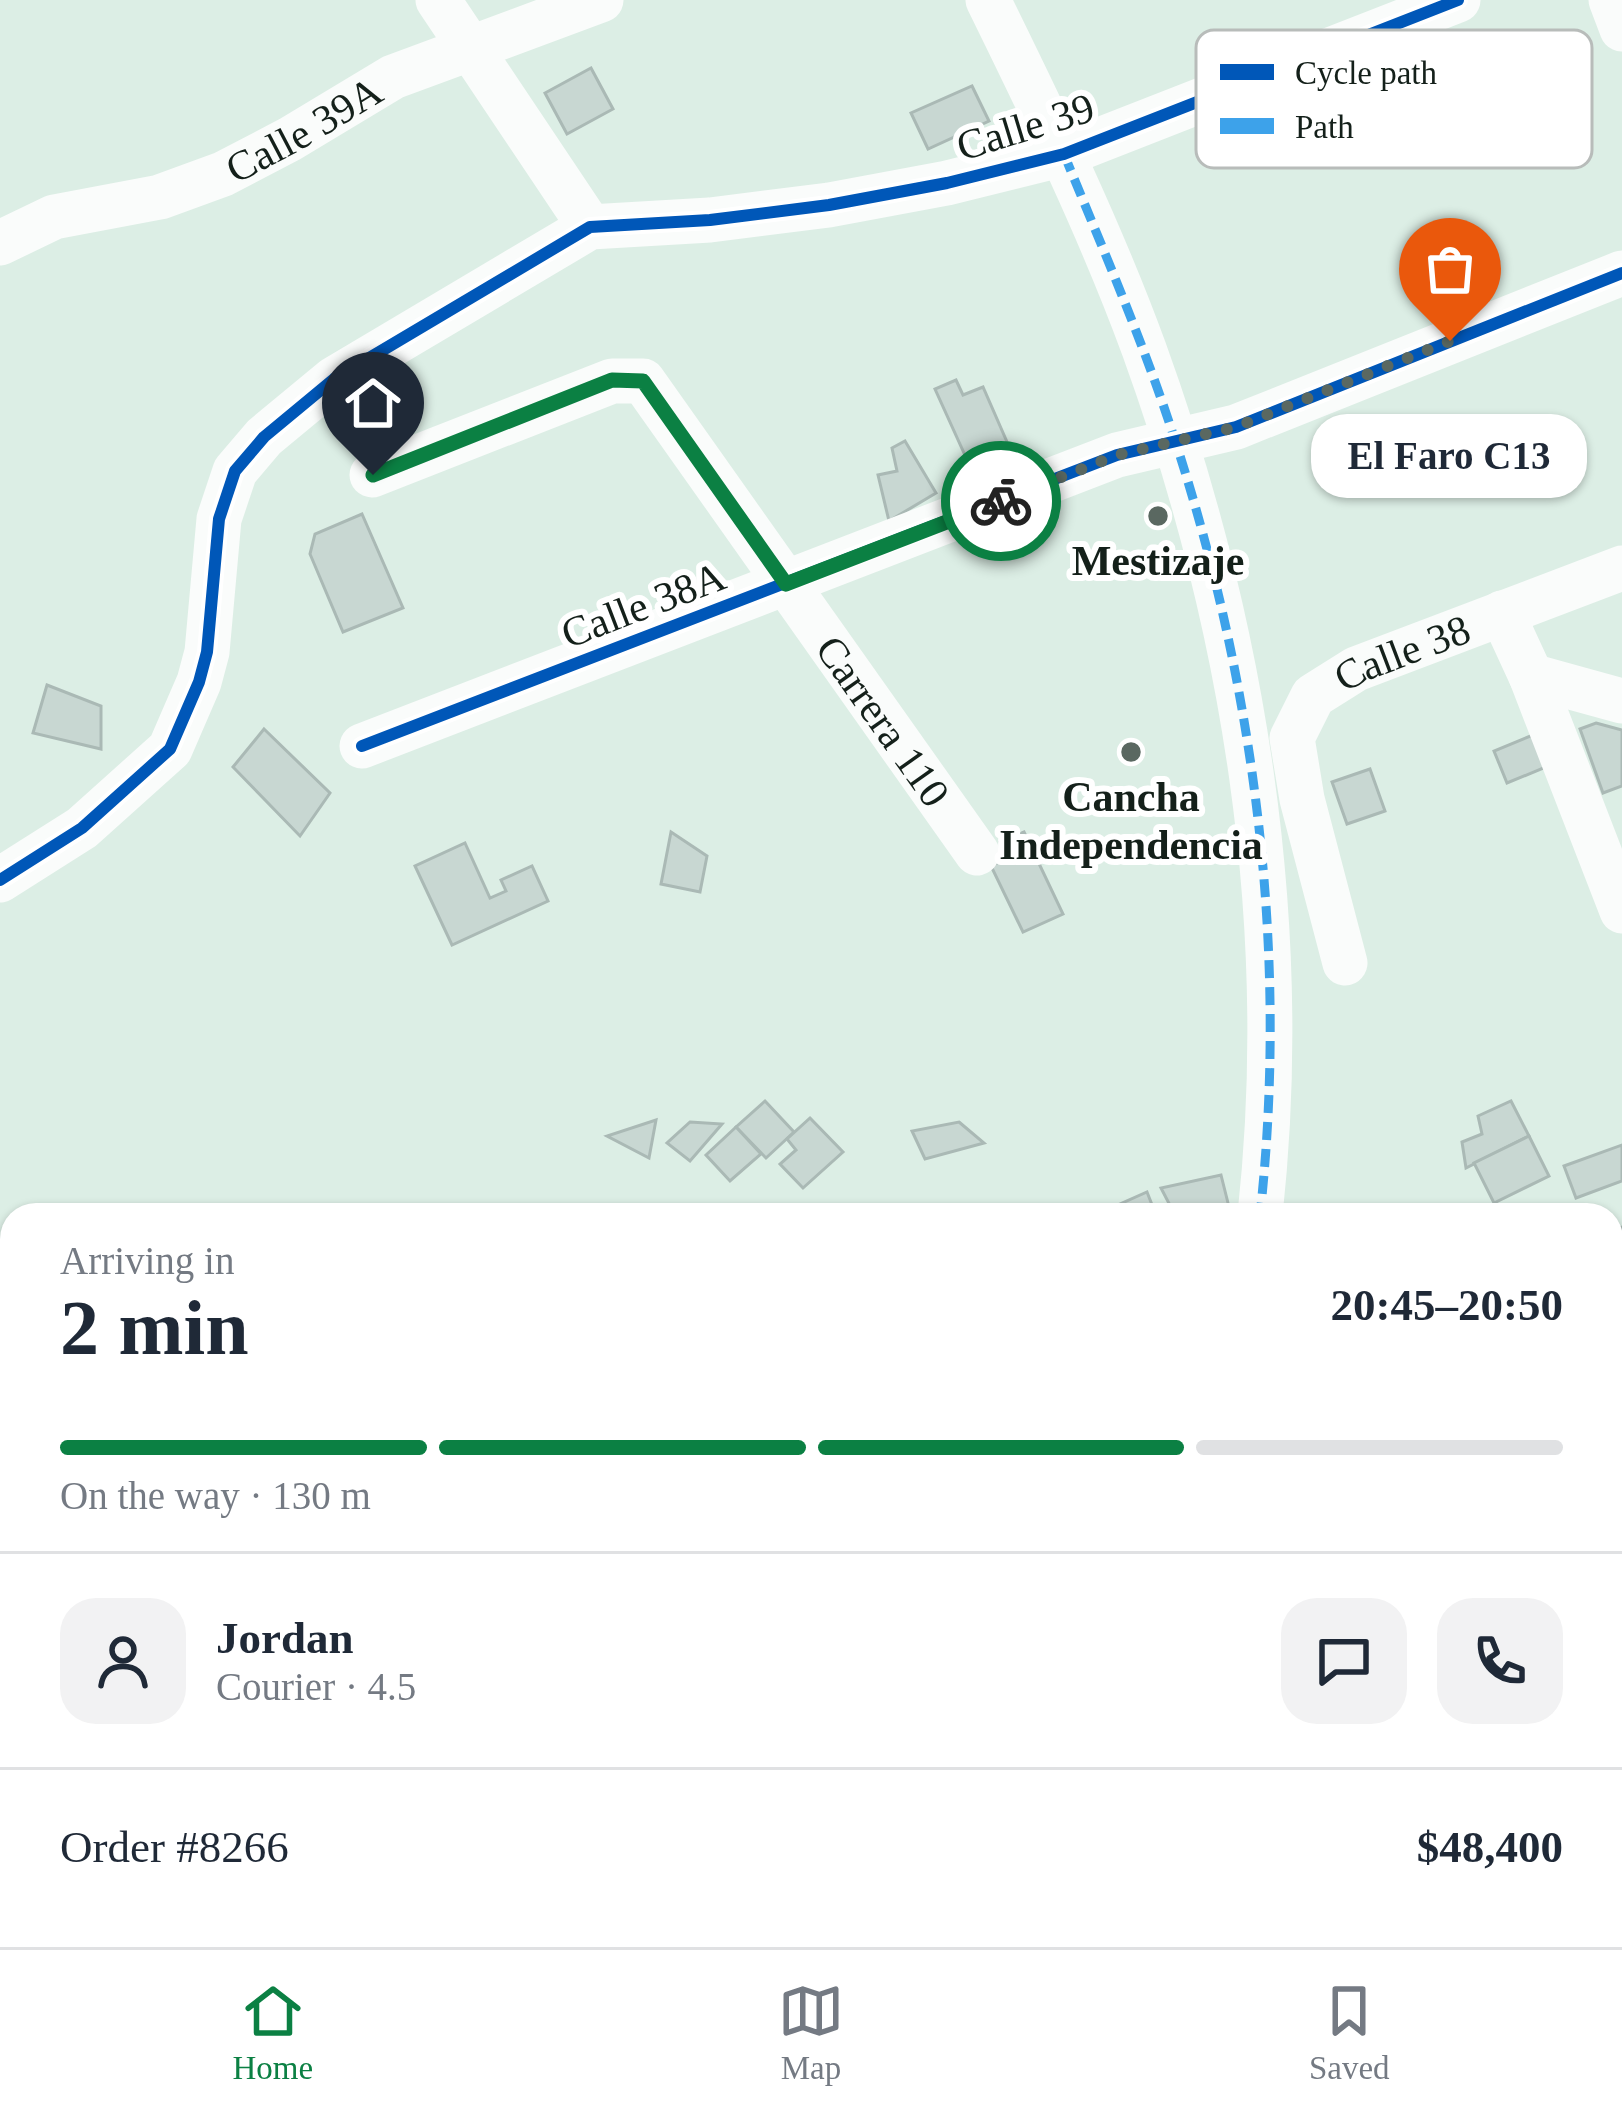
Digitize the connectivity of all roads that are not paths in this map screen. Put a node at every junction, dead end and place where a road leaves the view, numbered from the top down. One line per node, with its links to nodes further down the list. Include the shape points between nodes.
1 (438, 0): 8 (street)
2 (601, 0): 8 (street, Calle 39A)
3 (988, 0): 10 (street)
4 (1458, 0): 7 (street, Calle 39)
5 (1611, 0): 6 (street)
6 (1622, 29)
7 (1381, 30)
8 (469, 48): 11 (street); 12 (street, Calle 39A, via 392,76 223,174 160,197 54,217)
9 (1196, 102): 10 (street, Calle 39)
10 (1064, 154): 11 (street, Calle 39, via 829,206); 14 (street)
11 (590, 227): 23 (street, via 334,379 264,437 236,471 219,519 207,652 170,749 82,827)
12 (0, 242)
13 (1622, 273): 14 (street, Calle 38A, via 1236,427)
14 (1175, 439): 17 (street, Calle 38A); 26 (street, via 1224,612 1256,800 1271,953)
15 (373, 475): 17 (street, Carrera 110, via 612,380 643,381)
16 (1622, 568): 18 (street, Calle 38)
17 (786, 584): 21 (street, Calle 38A); 22 (street, Carrera 110)
18 (1502, 613): 19 (street); 25 (street, Calle 38, via 1356,668 1312,696 1292,738)
19 (1531, 676): 20 (street); 24 (street)
20 (1622, 701)
21 (362, 746)
22 (977, 853)
23 (0, 880)
24 (1622, 911)
25 (1345, 963)
26 (1261, 1203)

